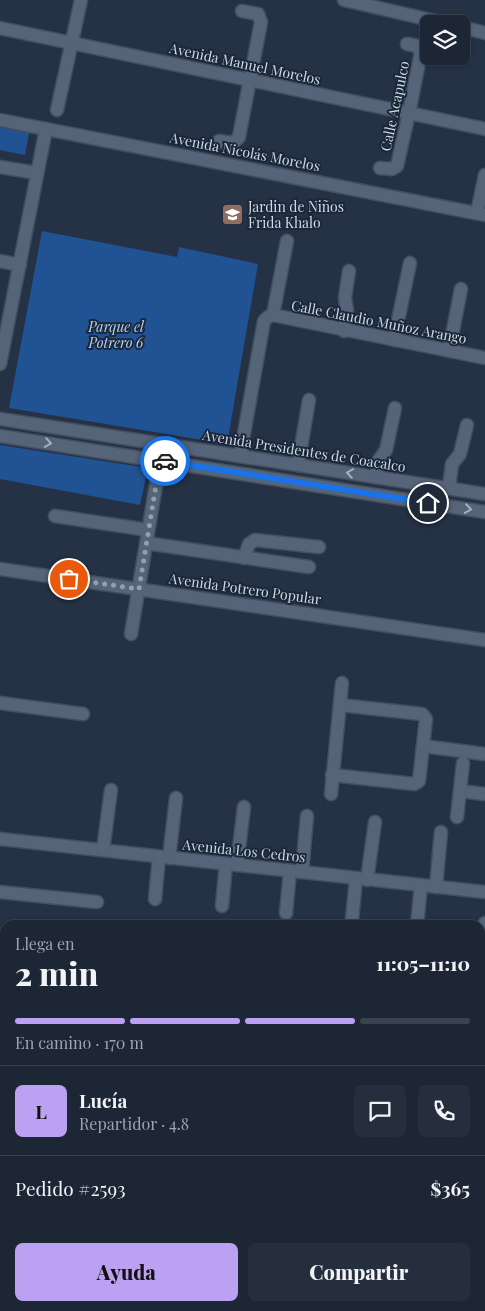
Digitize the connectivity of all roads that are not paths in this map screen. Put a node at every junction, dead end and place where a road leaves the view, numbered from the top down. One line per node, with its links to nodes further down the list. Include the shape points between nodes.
1 (81, 0): 9 (street)
2 (344, 0): 3 (street)
3 (376, 3): 5 (street)
4 (242, 11): 11 (street, via 255,13 261,19)
5 (420, 16)
6 (0, 28): 9 (street, Avenida Manuel Morelos)
7 (470, 29): 8 (street)
8 (485, 32)
9 (71, 44): 11 (street, Avenida Manuel Morelos); 12 (street)
10 (407, 44): 13 (street, Calle Acapulco, via 418,46 421,52)
11 (250, 81): 13 (street, Avenida Manuel Morelos); 17 (street, via 238,140 233,143)
12 (57, 110)
13 (409, 114): 16 (street, Avenida Manuel Morelos); 19 (street, Calle Acapulco, via 396,166)
14 (0, 120): 15 (street, Avenida Nicolás Morelos)
15 (46, 129): 20 (street); 22 (street, Avenida Nicolás Morelos)
16 (485, 129)
17 (219, 141)
18 (0, 166): 20 (street)
19 (380, 168)
20 (37, 173): 26 (street)
21 (485, 175): 22 (street)
22 (481, 214)
23 (286, 241): 29 (street)
24 (0, 261): 26 (street)
25 (410, 263): 31 (street)
26 (20, 265): 34 (street)
27 (349, 270): 30 (street)
28 (461, 289): 32 (street)
29 (270, 316): 30 (street, Calle Claudio Muñoz Arango); 42 (street, via 264,321)
30 (344, 331): 31 (street, Calle Claudio Muñoz Arango)
31 (394, 340): 32 (street, Calle Claudio Muñoz Arango)
32 (449, 351): 33 (street, Calle Claudio Muñoz Arango)
33 (485, 358)
34 (0, 364)
35 (309, 400): 44 (street)
36 (395, 408): 45 (street)
37 (0, 419): 39 (street, Avenida Presidentes de Coacalco)
38 (467, 426): 46 (street, via 460,454 452,464)
39 (102, 434): 41 (street); 42 (street, Avenida Presidentes de Coacalco)
40 (0, 436): 41 (street, one-way to 41)
41 (100, 451): 43 (street)
42 (240, 456): 44 (street, Avenida Presidentes de Coacalco)
43 (160, 461): 48 (street, one-way to 48); 50 (street)
44 (298, 465): 45 (street, Avenida Presidentes de Coacalco, one-way to 44)
45 (376, 477): 46 (street, Avenida Presidentes de Coacalco)
46 (449, 488): 47 (street, Avenida Presidentes de Coacalco)
47 (485, 494)
48 (485, 512)
49 (55, 516): 50 (street)
50 (147, 536): 52 (street); 55 (street)
51 (319, 548): 52 (street, via 255,540 249,544)
52 (244, 558): 53 (street)
53 (309, 567)
54 (0, 569): 55 (street, Avenida Potrero Popular)
55 (139, 589): 56 (street); 57 (street, Avenida Potrero Popular)
56 (131, 634)
57 (485, 640)
58 (342, 683): 60 (street)
59 (0, 703): 61 (street)
60 (340, 705): 62 (street, via 422,714 426,719); 65 (street)
61 (83, 714)
62 (424, 746): 63 (street); 65 (street, via 420,778 414,784)
63 (485, 754)
64 (463, 763): 67 (street)
65 (332, 775): 68 (street)
66 (111, 790): 77 (street)
67 (460, 791): 69 (street); 73 (street)
68 (331, 794)
69 (485, 794)
70 (176, 798): 78 (street)
71 (244, 806): 79 (street)
72 (307, 816): 80 (street)
73 (457, 817)
74 (375, 822): 81 (street)
75 (441, 832): 83 (street)
76 (0, 839): 77 (street, Avenida Los Cedros)
77 (103, 850): 78 (street, Avenida Los Cedros)
78 (164, 857): 79 (street, Avenida Los Cedros); 86 (street)
79 (231, 865): 80 (street, Avenida Los Cedros); 88 (street)
80 (296, 872): 81 (street, Avenida Los Cedros); 89 (street)
81 (361, 880): 82 (street, Avenida Los Cedros); 90 (street)
82 (421, 886): 83 (street, Avenida Los Cedros); 91 (street)
83 (436, 887): 85 (street, Avenida Los Cedros)
84 (0, 892): 87 (street)
85 (485, 892)
86 (155, 898)
87 (97, 902)
88 (222, 906)
89 (286, 913)
90 (352, 920)
91 (418, 920)

